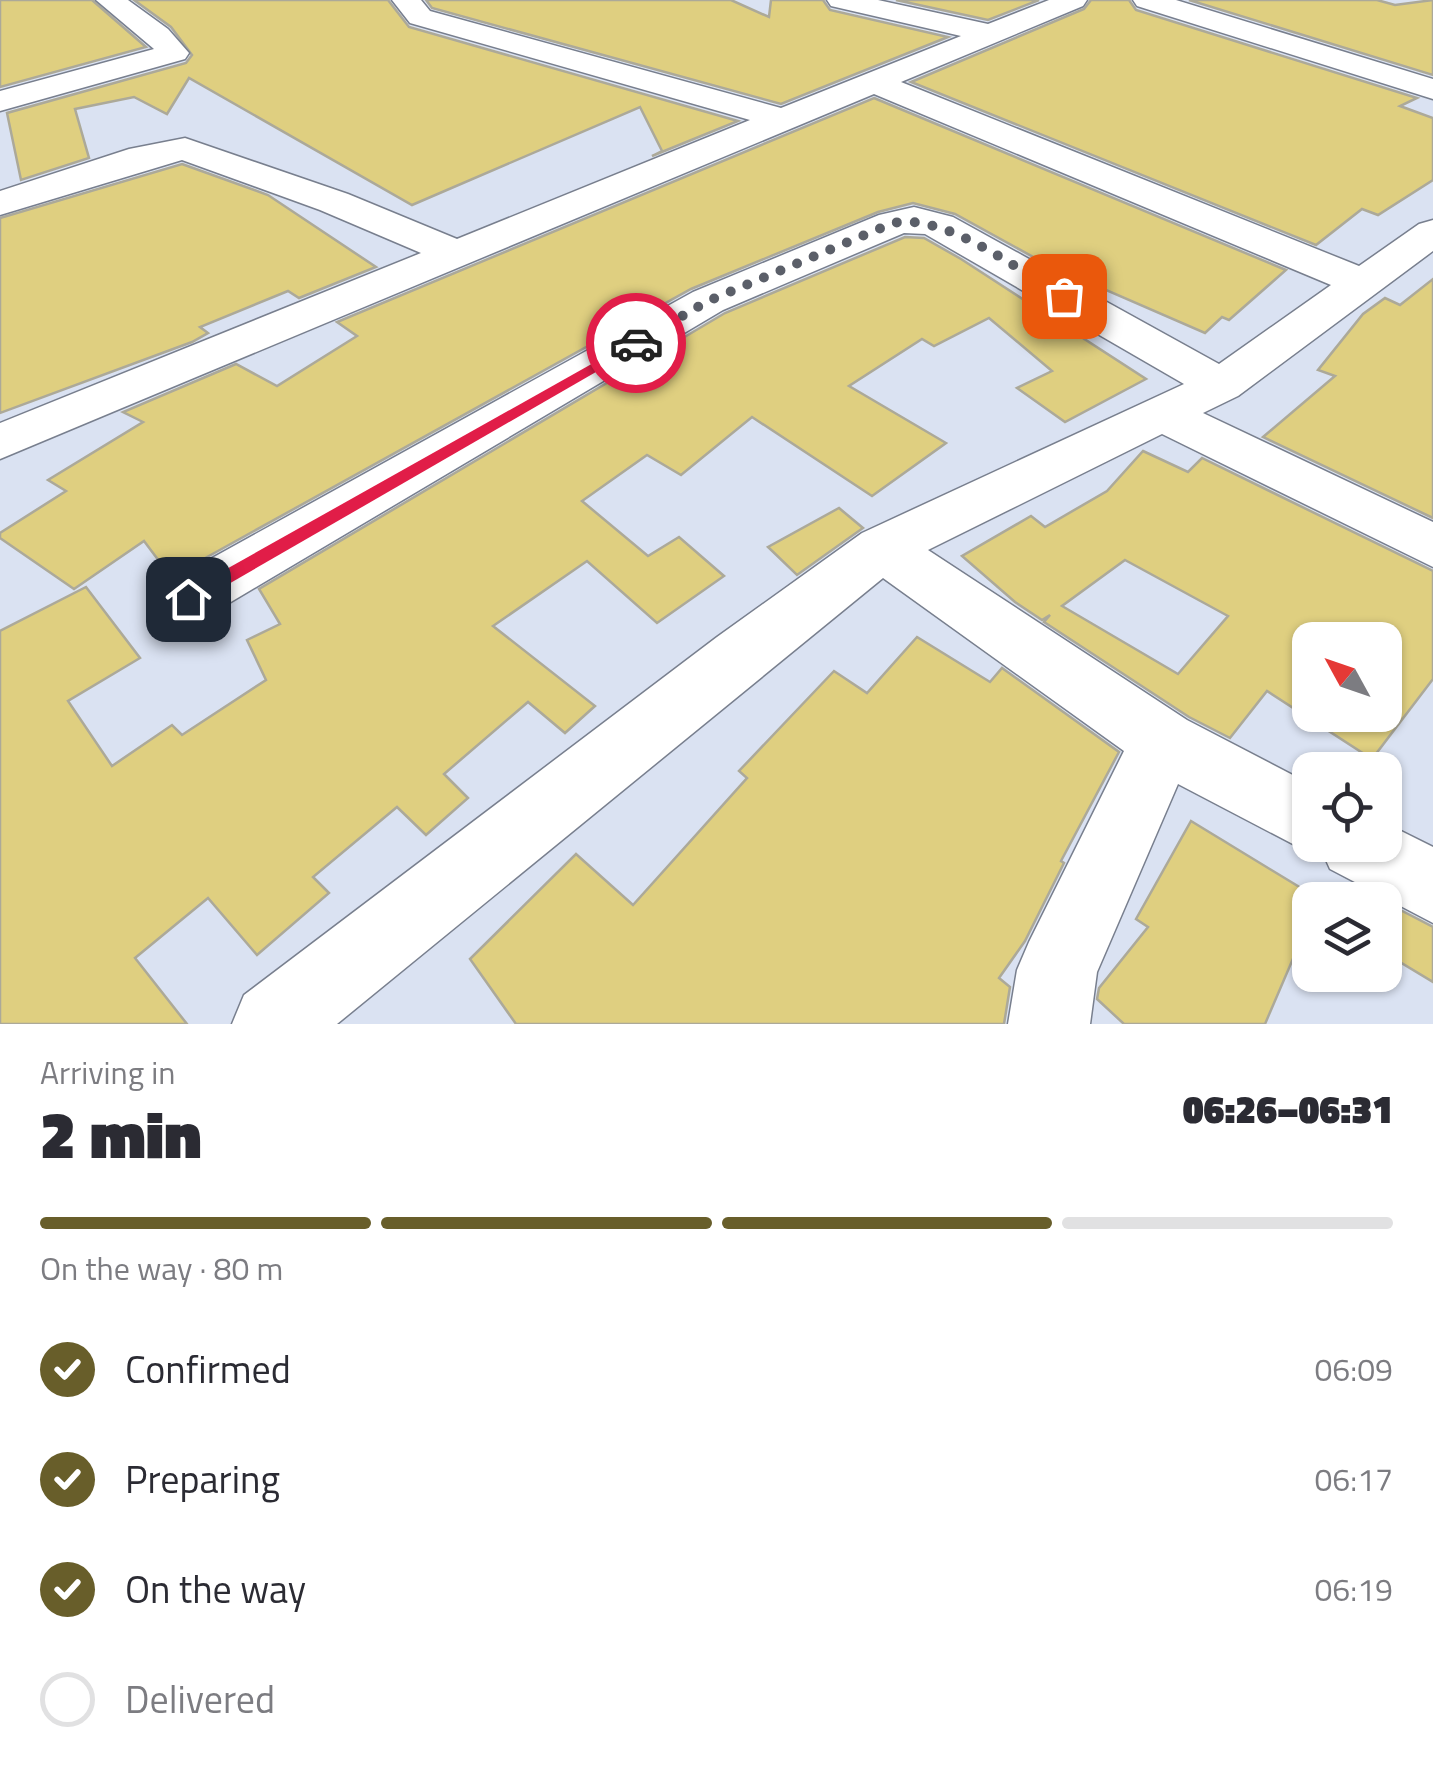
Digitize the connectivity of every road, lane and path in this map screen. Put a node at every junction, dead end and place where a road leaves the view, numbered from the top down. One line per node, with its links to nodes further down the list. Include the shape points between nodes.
1 (110, 0): 9 (street, via 174,53)
2 (406, 0): 10 (street, via 420,18)
3 (841, 0): 6 (street)
4 (1073, 0): 6 (street)
5 (1146, 0): 8 (street)
6 (992, 34): 7 (street)
7 (876, 82): 10 (street); 14 (street)
8 (1433, 89)
9 (0, 102)
10 (782, 119): 13 (street)
11 (0, 203): 13 (street, via 185,149)
12 (1433, 232): 14 (street)
13 (458, 254): 17 (street)
14 (1361, 282): 15 (street)
15 (1220, 385): 16 (street); 20 (street, via 939,226 914,219 893,223 708,301)
16 (1165, 415): 18 (street); 19 (street)
17 (0, 442)
18 (1433, 546)
19 (882, 548): 21 (street); 25 (street)
20 (188, 599)
21 (1162, 740): 22 (street); 26 (street, via 1058,970)
22 (1292, 810)
23 (1388, 862): 24 (street)
24 (1433, 886)
25 (273, 1024)
26 (1049, 1024)

